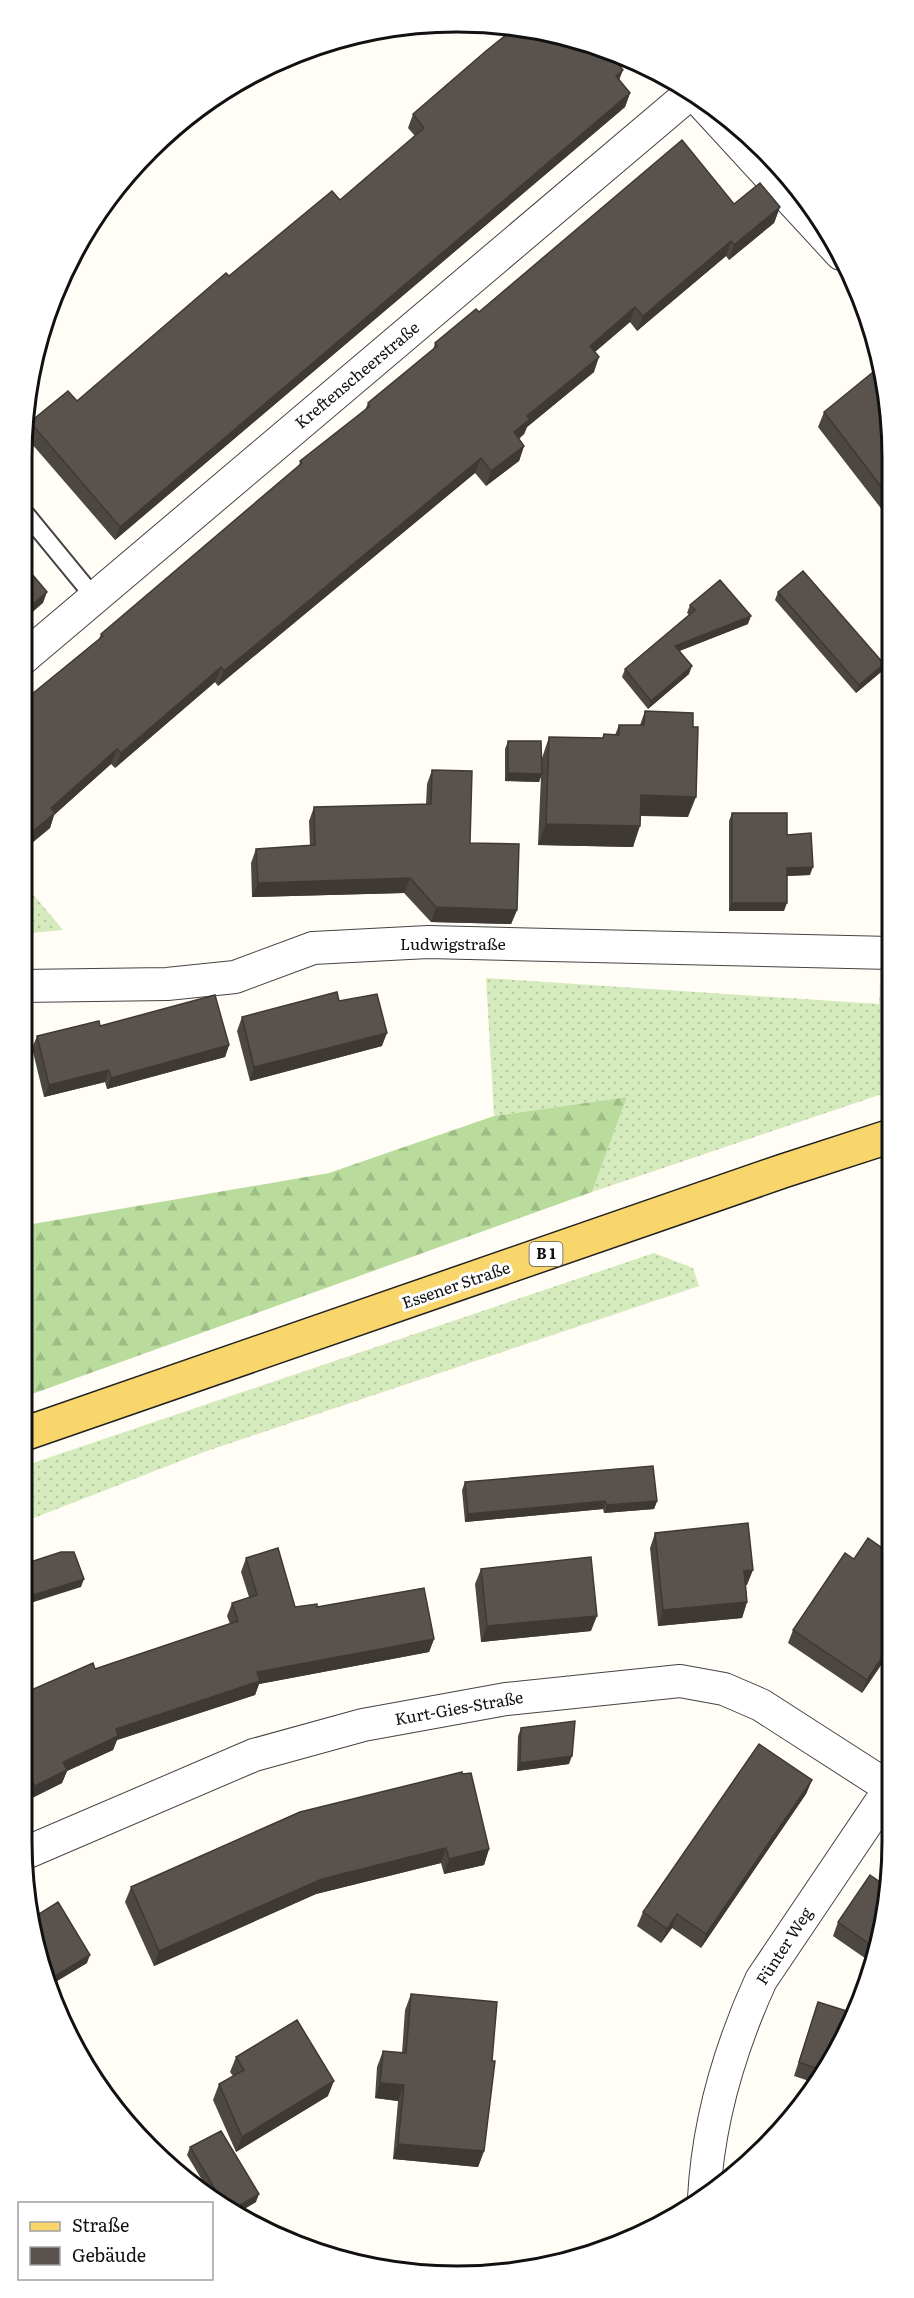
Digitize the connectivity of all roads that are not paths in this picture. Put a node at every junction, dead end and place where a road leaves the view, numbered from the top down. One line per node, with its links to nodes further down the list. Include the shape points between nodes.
1 (685, 98): 5 (street, Kreftenscheerstraße)
2 (723, 124): 3 (street)
3 (811, 221)
4 (32, 521): 5 (lane)
5 (94, 597): 6 (street, Kreftenscheerstraße)
6 (32, 651)
7 (882, 953): 8 (street, Ludwigstraße, via 428,942 313,948 235,977 167,984)
8 (32, 986)
9 (882, 1139): 10 (main road, Essener Straße / B 1)
10 (32, 1431)
11 (882, 1780): 13 (street, Kurt-Gies-Straße, via 761,1705 724,1689 680,1681 506,1699 363,1725 254,1755)
12 (882, 1801): 14 (street, Fünter Weg, via 760,1980 722,2090 709,2143)
13 (32, 1850)
14 (705, 2187)

